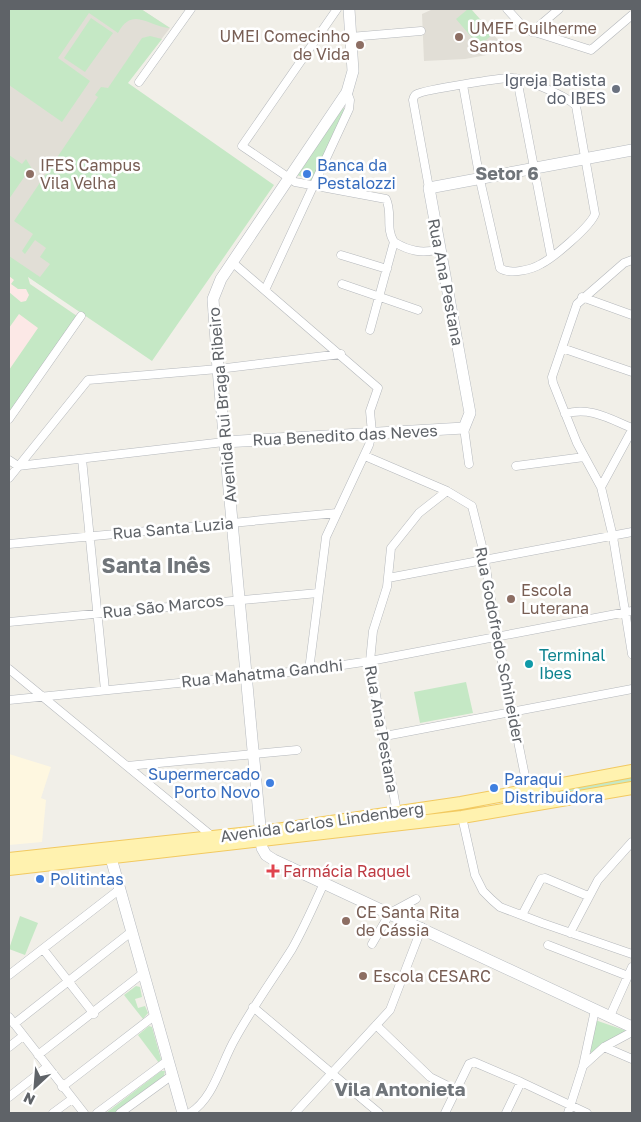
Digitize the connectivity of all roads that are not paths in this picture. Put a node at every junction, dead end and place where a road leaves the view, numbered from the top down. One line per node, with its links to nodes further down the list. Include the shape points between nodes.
1 (191, 9): 11 (street)
2 (337, 9): 17 (street, via 242,146)
3 (349, 9): 9 (street, Avenida Rui Braga Ribeiro)
4 (507, 9): 8 (street)
5 (559, 9): 8 (street)
6 (632, 15): 8 (street, via 591,50)
7 (421, 31): 9 (street)
8 (532, 32)
9 (350, 37): 13 (street, Avenida Rui Braga Ribeiro, via 352,71)
10 (517, 78): 12 (street); 15 (street, via 576,106); 16 (street)
11 (138, 82)
12 (463, 85): 18 (street); 20 (street, Rua Ana Pestana, via 418,93 413,100)
13 (348, 92): 17 (street, Avenida Rui Braga Ribeiro); 19 (street, via 349,109)
14 (632, 150): 15 (street)
15 (584, 159): 16 (street); 24 (street, via 595,214 591,223)
16 (533, 170): 18 (street); 24 (street)
17 (288, 179): 19 (street); 26 (street, Avenida Rui Braga Ribeiro)
18 (480, 180): 20 (street); 24 (street, via 498,266 507,272 535,267)
19 (314, 186): 21 (street, via 384,198 388,203 388,230); 29 (street)
20 (429, 188): 22 (street, Rua Ana Pestana)
21 (394, 242): 22 (street, via 414,251); 27 (street)
22 (440, 249): 42 (street, Rua Ana Pestana, via 470,413)
23 (341, 254): 27 (street)
24 (551, 256)
25 (632, 260): 31 (street)
26 (232, 262): 29 (street); 38 (street, Avenida Rui Braga Ribeiro, via 220,279 213,299)
27 (386, 269): 30 (street)
28 (342, 284): 30 (street)
29 (265, 290): 37 (street)
30 (379, 296): 32 (street); 35 (street)
31 (582, 297): 33 (street); 36 (street)
32 (418, 310)
33 (632, 315)
34 (81, 316): 41 (street)
35 (370, 330)
36 (562, 348): 39 (street); 40 (street, via 552,383)
37 (341, 354): 38 (street); 44 (street, via 378,388 370,411)
38 (218, 369): 45 (street, Avenida Rui Braga Ribeiro); 51 (street, via 88,380)
39 (632, 372)
40 (565, 414): 43 (street, via 587,410); 47 (street)
41 (9, 419)
42 (464, 428): 44 (street, Rua Benedito das Neves); 50 (street, Rua Ana Pestana)
43 (632, 429): 54 (street)
44 (372, 433): 45 (street, Rua Benedito das Neves); 46 (street)
45 (224, 442): 48 (street, Rua Benedito das Neves); 57 (street, Avenida Rui Braga Ribeiro)
46 (365, 456): 55 (street); 56 (street)
47 (584, 457): 52 (street); 54 (street)
48 (82, 459): 51 (street, Rua Benedito das Neves); 59 (street)
49 (9, 460): 51 (street)
50 (469, 464)
51 (18, 466): 53 (street)
52 (516, 466)
53 (9, 478)
54 (601, 487): 60 (street)
55 (447, 491): 62 (street, Rua Godofredo Schineider, via 468,502 474,510); 63 (street, Rua Ana Pestana, via 419,513 395,541 389,553)
56 (337, 512): 57 (street, Rua Santa Luzia); 64 (street, via 324,546)
57 (232, 523): 59 (street, Rua Santa Luzia); 65 (street, Avenida Rui Braga Ribeiro)
58 (632, 532): 60 (street)
59 (90, 536): 61 (street, Rua Santa Luzia); 67 (street)
60 (613, 537): 62 (street); 66 (street)
61 (9, 544)
62 (485, 560): 63 (street); 69 (street, Rua Godofredo Schineider)
63 (388, 578): 71 (street, Rua Ana Pestana, via 374,623)
64 (318, 592): 65 (street, Rua São Marcos); 73 (street)
65 (239, 598): 67 (street, Rua São Marcos); 74 (street, Avenida Rui Braga Ribeiro)
66 (628, 612): 69 (street, Rua Mahatma Gandhi); 70 (street)
67 (97, 613): 68 (street, Rua São Marcos); 75 (street)
68 (9, 622)
69 (497, 637): 71 (street, Rua Mahatma Gandhi); 79 (street, Rua Godofredo Schineider)
70 (632, 654)
71 (370, 660): 73 (street, Rua Mahatma Gandhi); 80 (street, Rua Ana Pestana)
72 (9, 669): 77 (street)
73 (309, 670): 74 (street, Rua Mahatma Gandhi)
74 (246, 676): 75 (street, Rua Mahatma Gandhi); 82 (street, Avenida Rui Braga Ribeiro)
75 (105, 690): 77 (street, Rua Mahatma Gandhi)
76 (632, 690): 79 (street)
77 (42, 697): 78 (street, Rua Mahatma Gandhi); 83 (street)
78 (9, 700)
79 (512, 712): 80 (street); 86 (street, Rua Godofredo Schineider)
80 (384, 736): 88 (street, Rua Ana Pestana)
81 (297, 750): 82 (street)
82 (253, 754): 83 (street); 91 (street, Avenida Rui Braga Ribeiro)
83 (127, 766): 90 (street)
84 (632, 771): 86 (main road, Avenida Carlos Lindenberg)
85 (632, 788): 87 (main road, Avenida Carlos Lindenberg)
86 (528, 790): 87 (main road); 88 (main road, Avenida Carlos Lindenberg)
87 (547, 804): 89 (main road, Avenida Carlos Lindenberg)
88 (397, 813): 91 (main road, Avenida Carlos Lindenberg)
89 (462, 817): 91 (main road, Avenida Carlos Lindenberg); 101 (street, via 479,884 500,907)
90 (213, 836): 91 (main road, Avenida Carlos Lindenberg); 93 (main road, Avenida Carlos Lindenberg)
91 (261, 837): 93 (main road, Avenida Carlos Lindenberg); 96 (street, via 270,858)
92 (632, 842): 98 (street)
93 (109, 853): 94 (main road, Avenida Carlos Lindenberg); 95 (main road, Avenida Carlos Lindenberg); 97 (street)
94 (9, 858)
95 (9, 869)
96 (324, 883): 100 (street); 114 (street, via 292,948)
97 (120, 889): 103 (street); 107 (street)
98 (588, 896): 101 (street, via 546,878 541,879); 104 (street)
99 (416, 899): 100 (street)
100 (390, 913): 102 (street); 105 (street)
101 (522, 915): 104 (street)
102 (422, 927): 115 (street); 121 (street, via 390,1010)
103 (131, 932): 110 (street); 113 (street)
104 (570, 933): 108 (street)
105 (372, 944)
106 (548, 945): 112 (street)
107 (43, 949): 111 (street); 113 (street)
108 (632, 954)
109 (632, 967): 112 (street)
110 (142, 974): 116 (street); 117 (street)
111 (9, 975)
112 (628, 976): 118 (street)
113 (68, 982): 116 (street); 120 (street)
114 (253, 1007): 134 (street); 147 (street, via 210,1090 198,1108)
115 (595, 1010): 118 (street); 127 (street)
116 (94, 1014): 129 (street)
117 (154, 1016): 131 (street); 137 (street)
118 (610, 1016): 122 (street)
119 (9, 1017): 120 (street)
120 (14, 1024): 124 (street)
121 (376, 1025): 134 (street); 138 (street, via 424,1072)
122 (632, 1027)
123 (632, 1032): 126 (street)
124 (23, 1036): 125 (street); 129 (street)
125 (9, 1047)
126 (604, 1047): 128 (street); 130 (street)
127 (586, 1049): 128 (street, via 589,1054); 132 (street)
128 (596, 1054): 132 (street)
129 (38, 1055): 133 (street)
130 (632, 1060)
131 (167, 1061): 135 (street); 144 (street)
132 (583, 1066): 141 (street)
133 (47, 1067): 137 (street); 139 (street)
134 (332, 1072): 148 (street); 149 (street)
135 (171, 1076): 145 (street); 146 (street)
136 (522, 1082): 138 (street, via 477,1062 470,1064); 141 (street); 151 (street)
137 (62, 1087): 140 (street)
138 (456, 1090): 150 (street)
139 (9, 1097)
140 (72, 1099): 142 (street); 143 (street)
141 (569, 1109): 152 (street)
142 (53, 1113)
143 (84, 1113)
144 (97, 1113)
145 (120, 1113)
146 (183, 1113)
147 (190, 1113)
148 (295, 1113)
149 (379, 1113)
150 (445, 1113)
151 (506, 1113)
152 (587, 1113)

